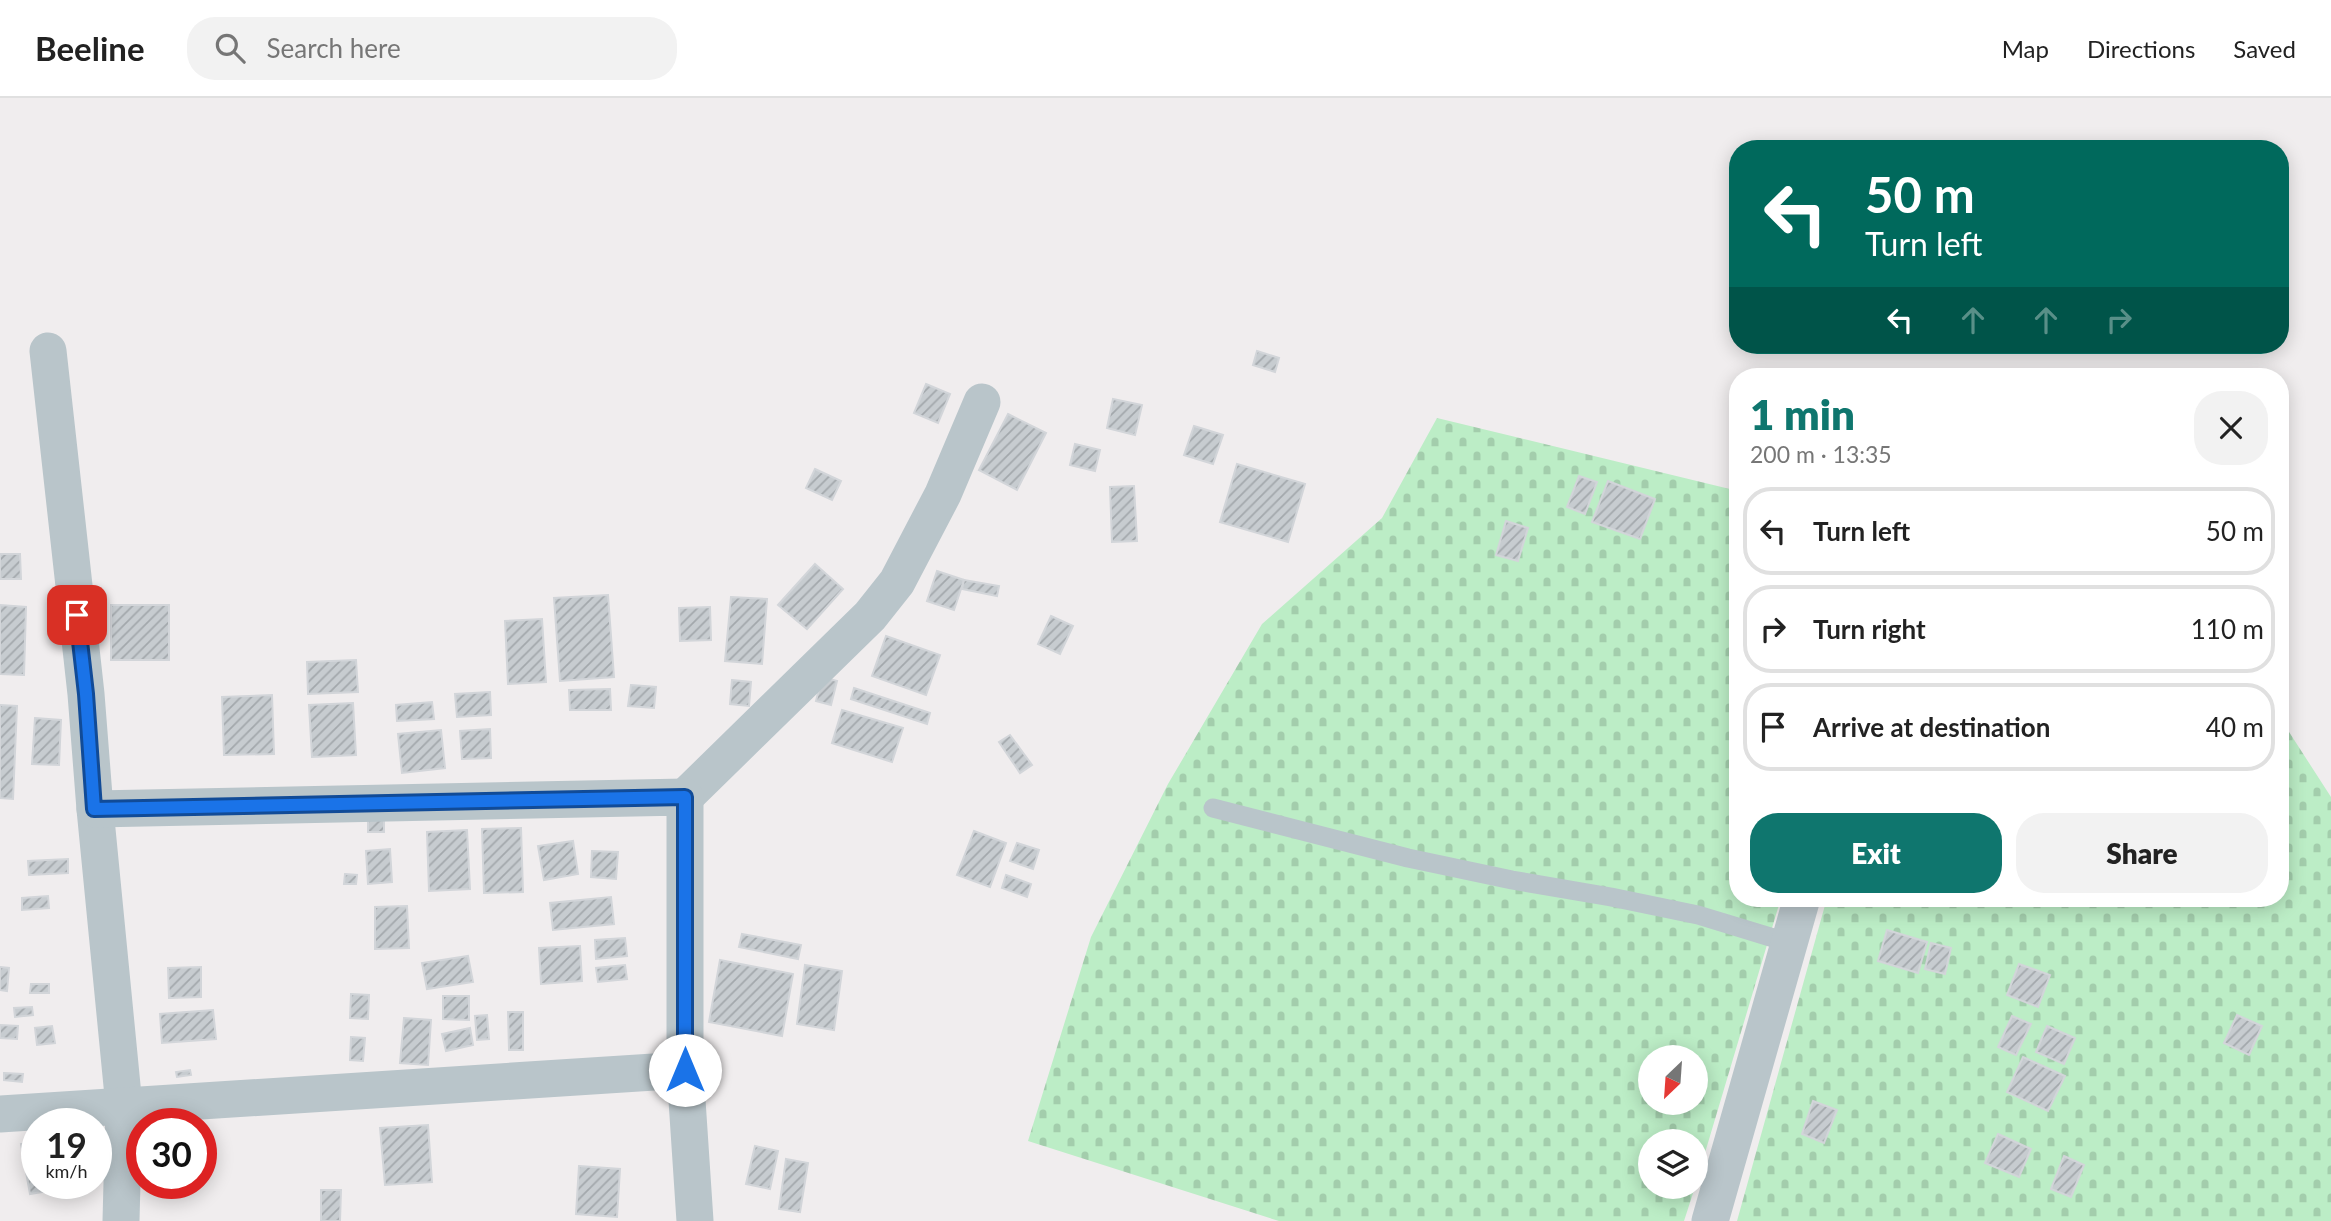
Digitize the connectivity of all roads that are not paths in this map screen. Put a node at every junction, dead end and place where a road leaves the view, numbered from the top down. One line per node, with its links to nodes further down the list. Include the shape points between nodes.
1 (48, 351): 5 (street, via 86,694)
2 (982, 402): 3 (street, via 943,494 897,582 870,615)
3 (685, 797): 5 (street); 8 (street)
4 (1213, 808): 7 (lane, via 1408,858 1698,915)
5 (94, 809): 9 (street)
6 (1800, 907): 7 (street)
7 (1790, 943): 13 (street)
8 (685, 1070): 9 (street); 12 (street)
9 (124, 1106): 10 (street); 11 (street)
10 (0, 1114)
11 (121, 1221)
12 (695, 1221)
13 (1710, 1221)

